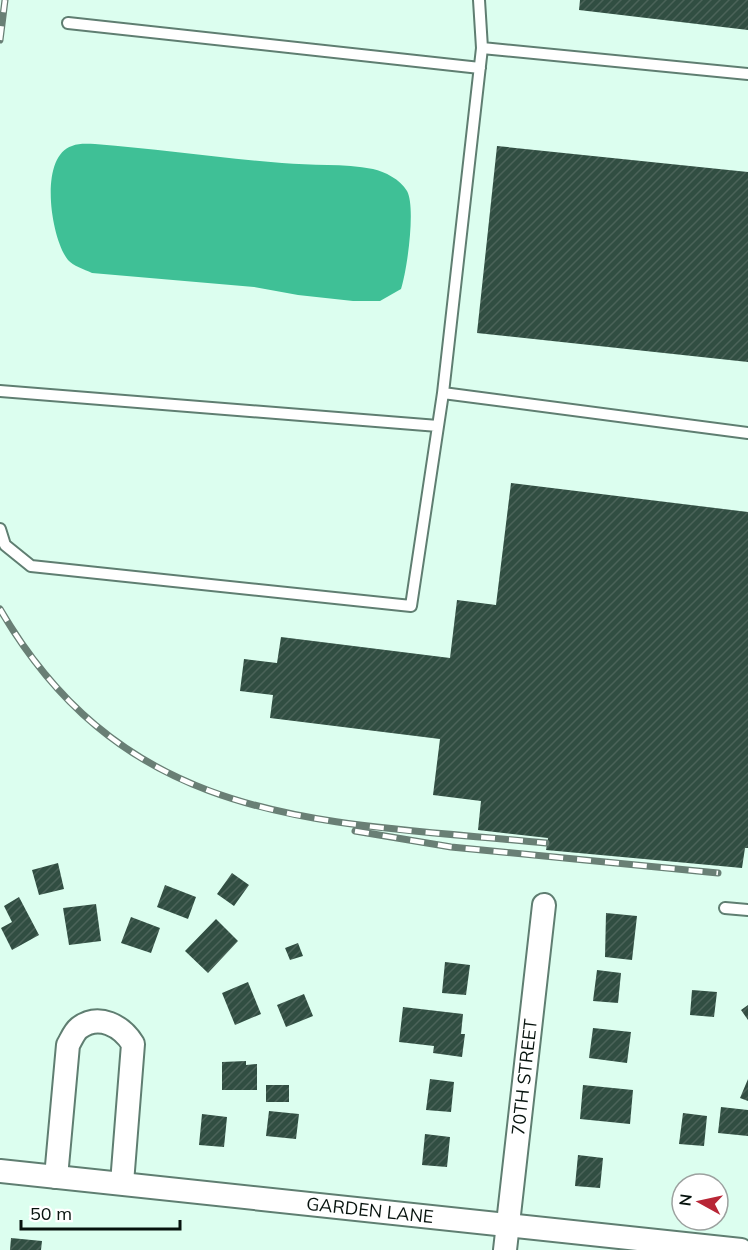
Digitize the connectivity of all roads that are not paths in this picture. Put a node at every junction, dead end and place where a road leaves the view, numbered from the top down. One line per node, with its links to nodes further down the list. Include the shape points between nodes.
1 (479, 0): 3 (lane)
2 (68, 23): 4 (lane)
3 (482, 48): 4 (lane); 5 (lane)
4 (480, 68): 7 (lane)
5 (748, 74)
6 (0, 391): 8 (lane)
7 (442, 393): 8 (lane); 9 (lane)
8 (438, 426): 10 (lane, via 411,606 31,566 5,545)
9 (748, 433)
10 (0, 529)
11 (544, 905): 17 (street, 70TH STREET)
12 (725, 908): 13 (lane)
13 (748, 910)
14 (0, 1171): 15 (street, GARDEN LANE)
15 (57, 1177): 16 (street, GARDEN LANE); 16 (street, via 68,1045 77,1029 92,1022 110,1023 124,1029 133,1044)
16 (122, 1183): 17 (street, GARDEN LANE)
17 (508, 1224): 18 (street, 70TH STREET); 19 (street, GARDEN LANE)
18 (505, 1250)
19 (741, 1250)

